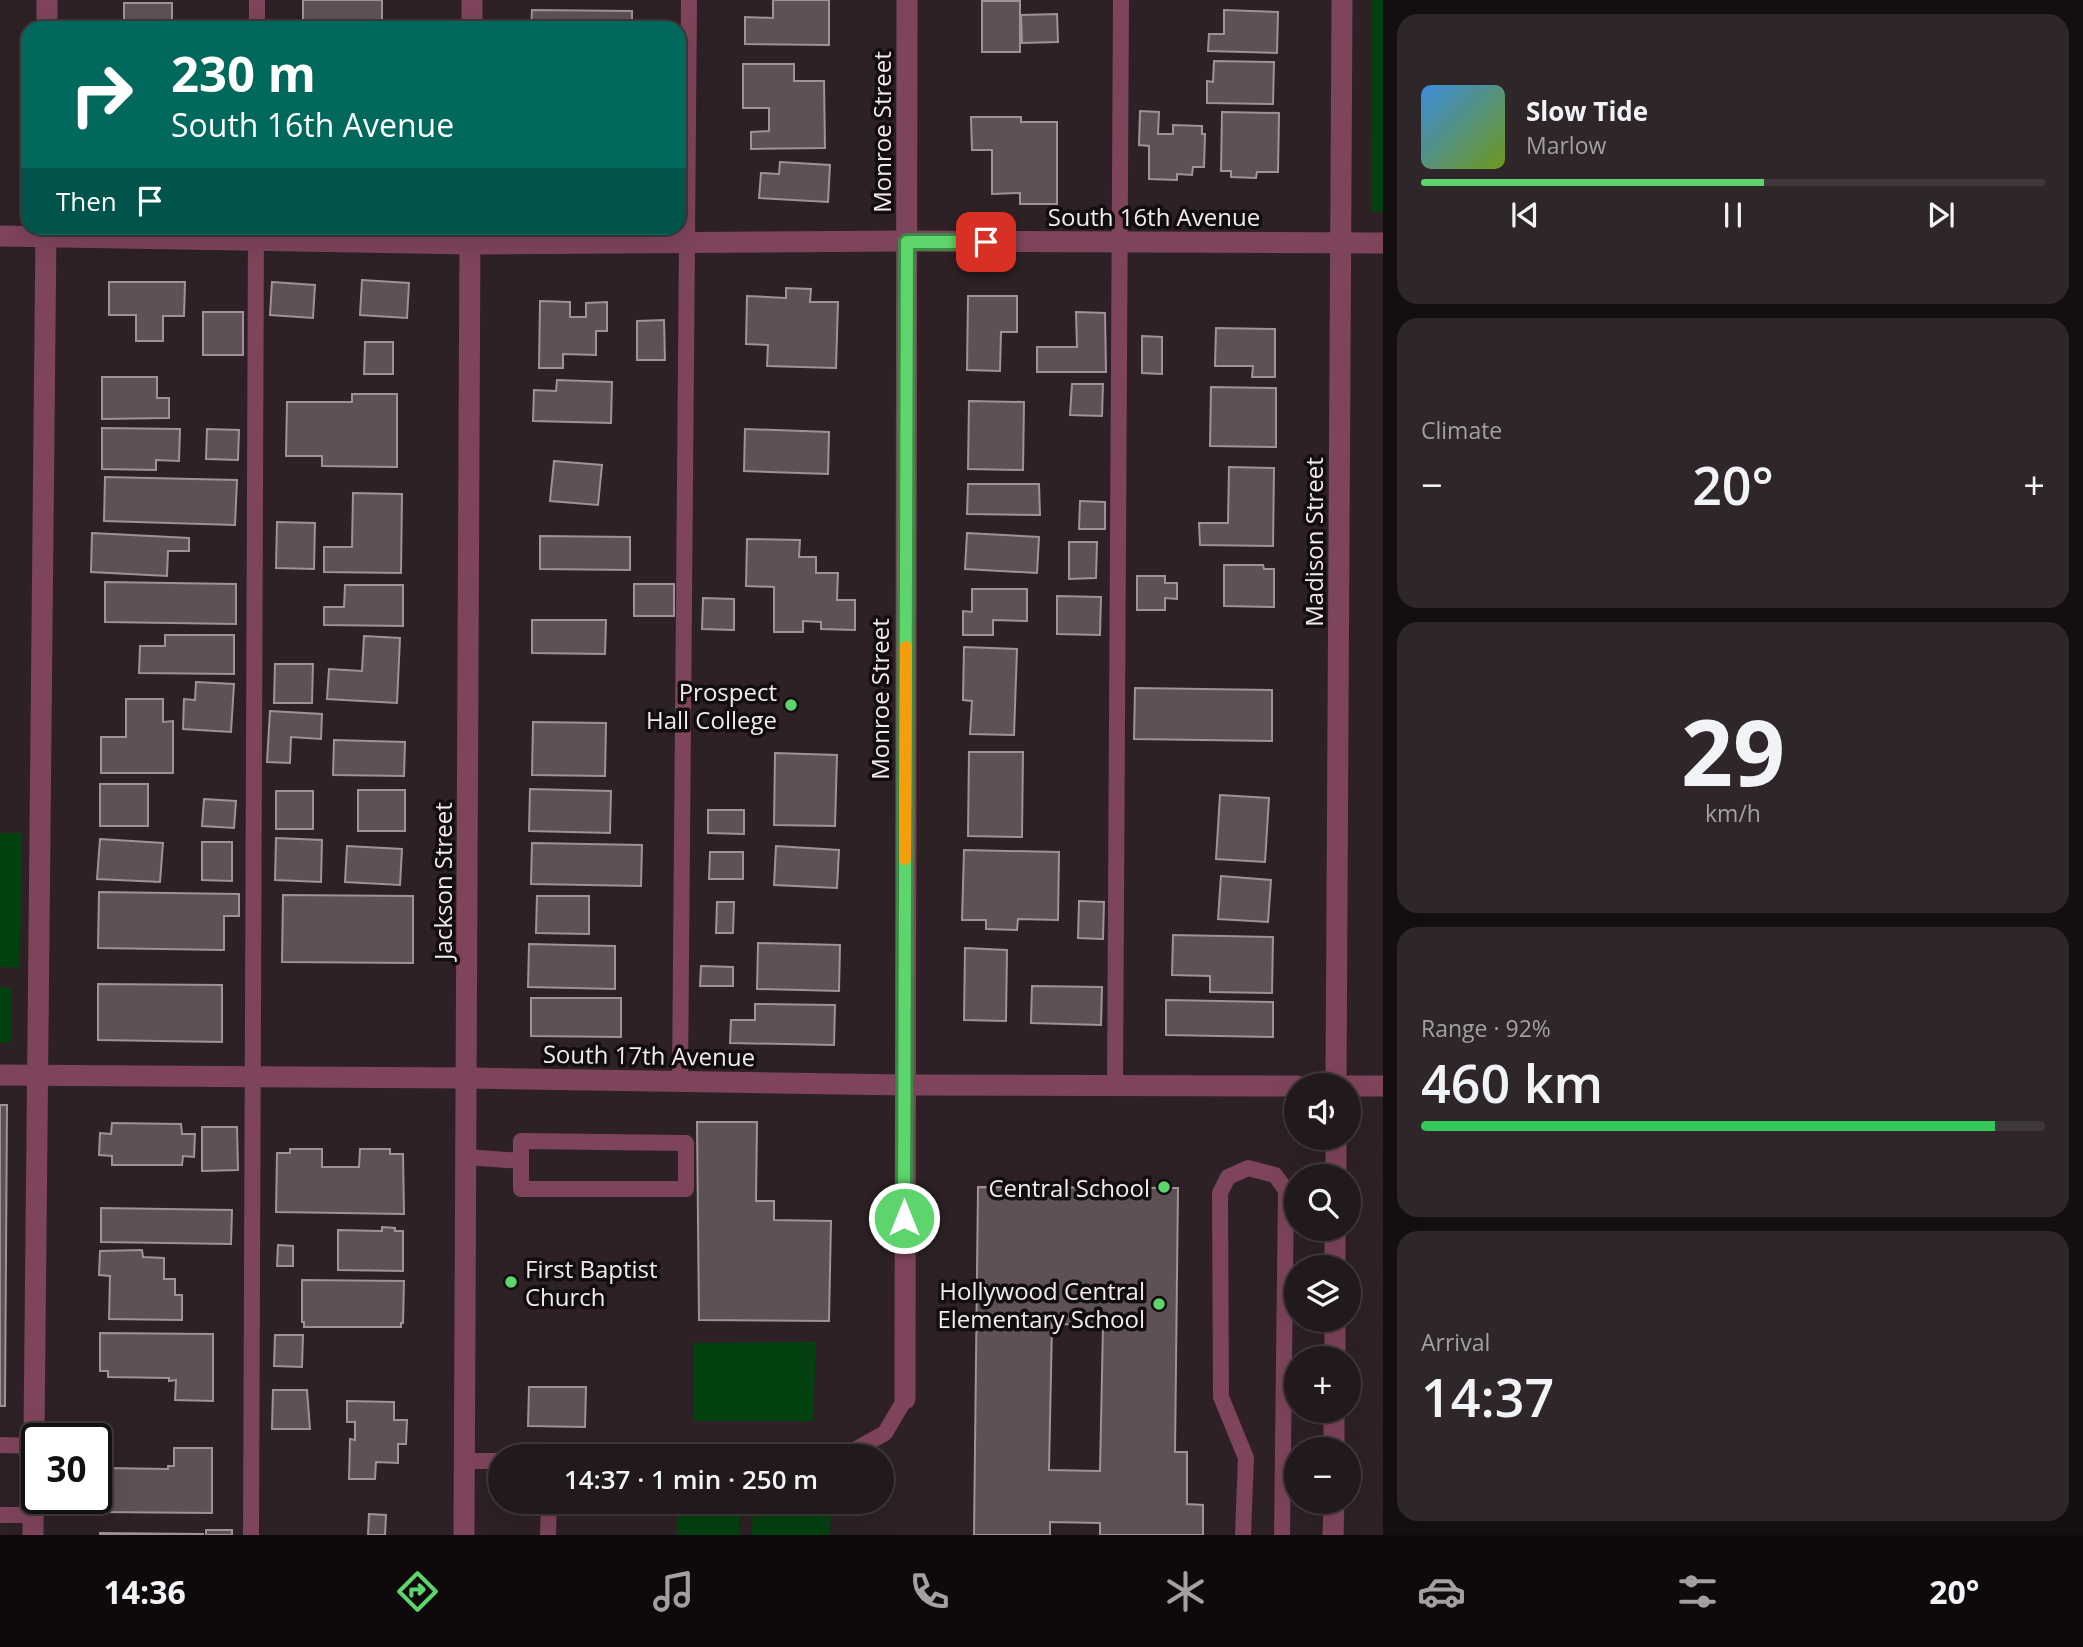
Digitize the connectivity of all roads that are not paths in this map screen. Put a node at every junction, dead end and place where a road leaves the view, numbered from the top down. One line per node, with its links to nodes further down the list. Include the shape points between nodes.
1 (47, 0): 8 (street)
2 (257, 0): 9 (lane)
3 (472, 0): 10 (street)
4 (689, 0): 19 (lane)
5 (907, 0): 17 (street, Monroe Street)
6 (1121, 0): 18 (lane)
7 (1342, 0): 20 (street, Madison Street)
8 (47, 21)
9 (257, 21)
10 (472, 21)
11 (21, 234): 15 (street, South 16th Avenue)
12 (46, 235): 24 (street)
13 (256, 235): 25 (lane)
14 (363, 235): 16 (street, South 16th Avenue)
15 (0, 236)
16 (470, 236): 19 (street, South 16th Avenue); 26 (street, Jackson Street)
17 (907, 242): 18 (street, South 16th Avenue); 19 (street, South 16th Avenue); 28 (street, Monroe Street)
18 (1119, 242): 20 (street, South 16th Avenue); 29 (lane)
19 (687, 243): 27 (lane)
20 (1342, 243): 21 (street, South 16th Avenue); 22 (street, Madison Street)
21 (1383, 243)
22 (1336, 1073)
23 (0, 1075): 24 (street, South 17th Avenue)
24 (37, 1075): 25 (street, South 17th Avenue); 36 (street)
25 (251, 1077): 26 (street, South 17th Avenue); 46 (lane)
26 (468, 1078): 27 (street, South 17th Avenue); 33 (street, Jackson Street)
27 (680, 1081): 28 (street, South 17th Avenue)
28 (904, 1085): 29 (street, South 17th Avenue); 35 (street, Monroe Street)
29 (1115, 1085): 30 (street, South 17th Avenue)
30 (1284, 1086)
31 (1361, 1086): 32 (street)
32 (1383, 1086)
33 (467, 1157): 34 (lane); 40 (street, Jackson Street)
34 (521, 1161): 34 (lane, via 521,1189 686,1189 685,1143 521,1141)
35 (905, 1399): 37 (lane, via 885,1433)
36 (34, 1423)
37 (865, 1444)
38 (0, 1446): 39 (lane)
39 (21, 1446)
40 (465, 1461): 41 (lane); 47 (street, Jackson Street)
41 (488, 1461)
42 (549, 1514): 48 (lane)
43 (1334, 1514): 51 (street)
44 (0, 1515): 45 (lane)
45 (34, 1525)
46 (251, 1535)
47 (464, 1535)
48 (548, 1535)
49 (1243, 1535): 50 (lane, via 1246,1458 1221,1397 1220,1193 1228,1177 1248,1168 1275,1175 1286,1190)
50 (1282, 1535)
51 (1333, 1535)

